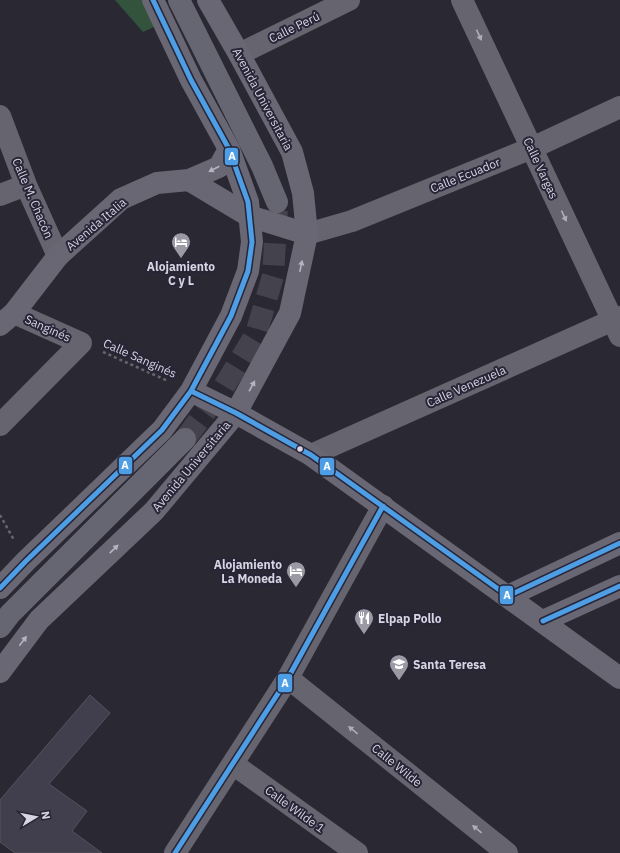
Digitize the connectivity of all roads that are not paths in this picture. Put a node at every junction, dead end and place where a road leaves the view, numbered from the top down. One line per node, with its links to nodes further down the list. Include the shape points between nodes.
1 (152, 0): 10 (main road, via 191,80)
2 (179, 0): 14 (main road, via 262,166)
3 (208, 0): 6 (main road, Avenida Universitaria)
4 (349, 0): 6 (street, Calle Perú)
5 (462, 0): 9 (street, Calle Vargas, one-way to 9)
6 (239, 54): 16 (main road, Avenida Universitaria, via 292,152 303,192)
7 (620, 107): 9 (street, Calle Ecuador)
8 (0, 116): 12 (street, Calle M. Chacón)
9 (532, 148): 16 (street, Calle Ecuador, via 352,221); 19 (street, Calle Vargas, one-way to 19)
10 (229, 149): 11 (main road, Avenida Italia, one-way to 11, via 219,167); 15 (main road, via 248,202)
11 (189, 180): 15 (main road); 17 (main road, Avenida Italia, via 157,183 122,199)
12 (26, 185): 13 (street); 17 (street, Calle M. Chacón)
13 (0, 195)
14 (277, 202)
15 (250, 216): 16 (main road); 20 (main road, via 252,242 248,271 231,316)
16 (307, 234): 21 (main road, Avenida Universitaria, one-way to 16, via 290,313)
17 (58, 256): 18 (main road, Avenida Italia)
18 (7, 319): 22 (street, Sanginés, via 81,343)
19 (617, 325): 24 (street, Calle Venezuela)
20 (191, 391): 21 (main road); 28 (main road, via 162,430)
21 (236, 414): 24 (main road); 32 (main road, Avenida Universitaria, one-way to 21, via 40,620 154,511)
22 (0, 425)
23 (185, 439): 31 (main road)
24 (311, 455): 25 (main road)
25 (383, 506): 29 (main road); 33 (street)
26 (620, 543): 29 (main road)
27 (620, 586): 30 (main road)
28 (0, 588)
29 (508, 596): 30 (main road)
30 (543, 621): 34 (main road)
31 (0, 627)
32 (0, 672)
33 (288, 678): 35 (street); 38 (street, Calle Wilde, one-way to 33)
34 (620, 678)
35 (233, 764): 36 (street); 37 (street, Calle Wilde 1)
36 (174, 853)
37 (357, 853)
38 (507, 853)

